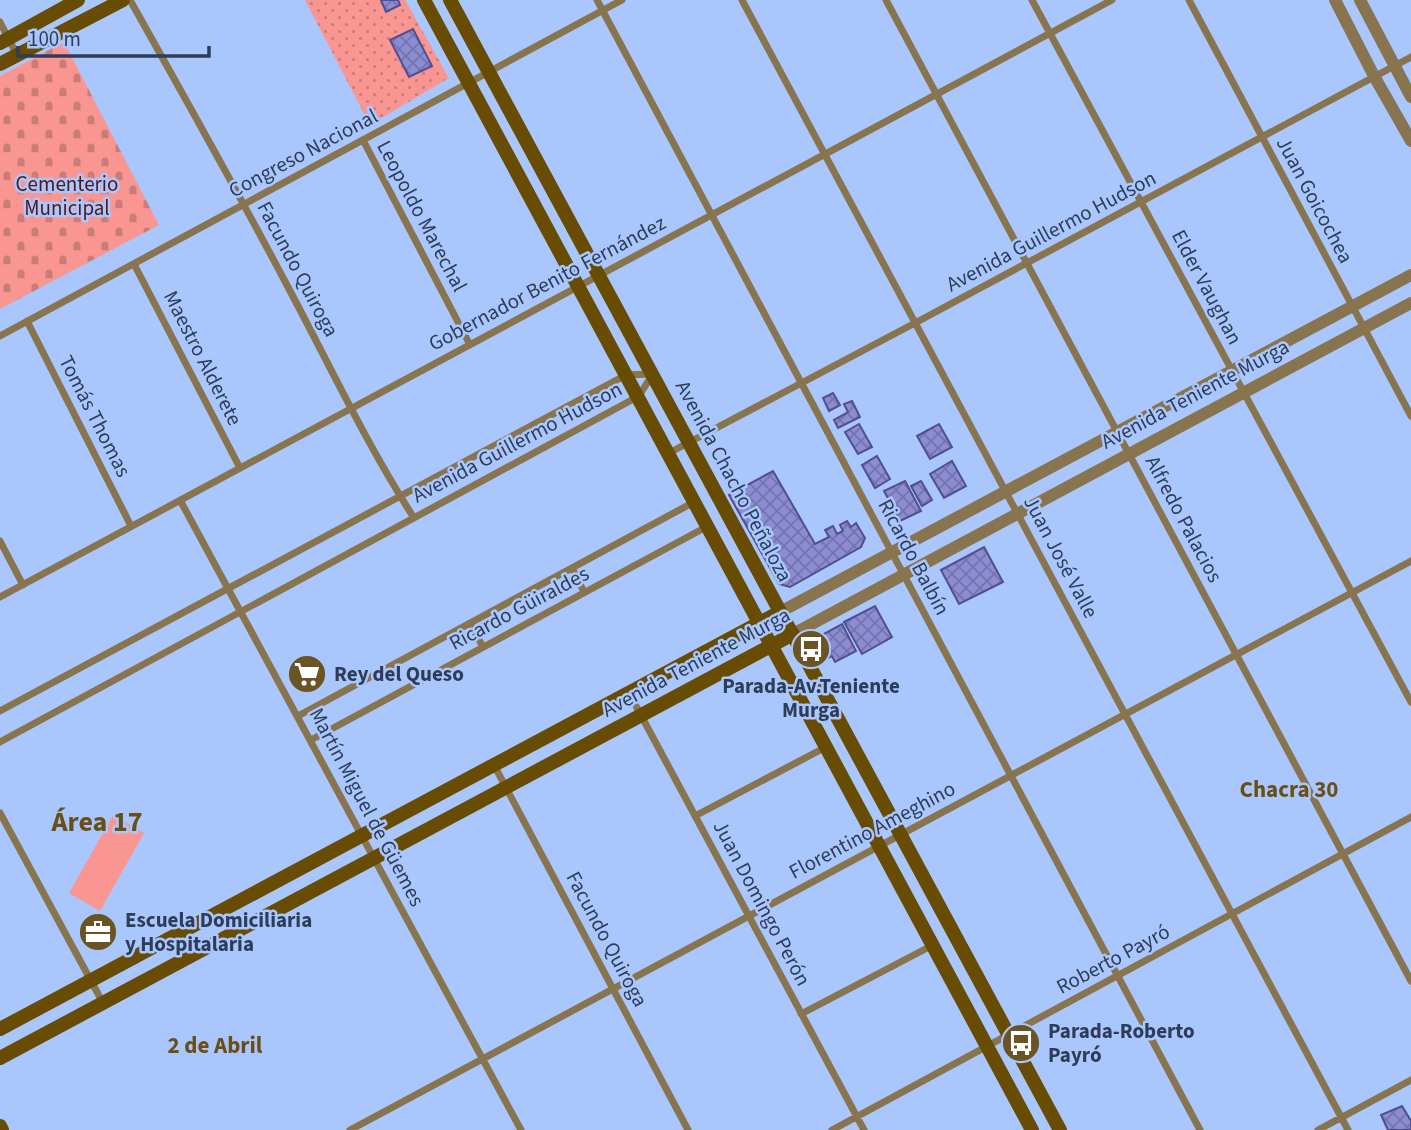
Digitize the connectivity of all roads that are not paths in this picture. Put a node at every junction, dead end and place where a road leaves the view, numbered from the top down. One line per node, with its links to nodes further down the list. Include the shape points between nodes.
1 (78, 0): 18 (main road)
2 (123, 0): 19 (main road)
3 (130, 0): 33 (street, Facundo Quiroga)
4 (424, 0): 25 (main road)
5 (450, 0): 23 (main road, Avenida Chacho Peñaloza)
6 (597, 0): 15 (street, Ricardo Balbín)
7 (622, 0): 15 (street, Congreso Nacional)
8 (742, 0): 31 (street, Juan José Valle)
9 (886, 0): 26 (street, Alfredo Palacios)
10 (1032, 0): 17 (street, Elder Vaughan)
11 (1112, 0): 17 (street, Gobernador Benito Fernández)
12 (1189, 0): 28 (street, Juan Goicochea)
13 (1335, 0): 24 (street)
14 (1360, 0): 22 (street)
15 (603, 10): 23 (street, Congreso Nacional); 34 (street, Ricardo Balbín)
16 (0, 22): 18 (street)
17 (1050, 33): 26 (street, Gobernador Benito Fernández); 32 (street, Elder Vaughan)
18 (4, 40): 19 (street)
19 (17, 55): 21 (main road)
20 (1411, 57): 22 (street, Avenida Guillermo Hudson)
21 (0, 64)
22 (1394, 66): 24 (street, Avenida Guillermo Hudson); 27 (street)
23 (489, 72): 25 (street, Congreso Nacional); 37 (main road, Avenida Chacho Peñaloza)
24 (1374, 76): 28 (street, Avenida Guillermo Hudson); 30 (street)
25 (469, 83): 29 (street, Congreso Nacional); 39 (main road)
26 (936, 94): 31 (street, Gobernador Benito Fernández); 35 (street, Alfredo Palacios)
27 (1411, 97)
28 (1262, 137): 32 (street, Avenida Guillermo Hudson); 41 (street, Juan Goicochea)
29 (363, 140): 33 (street, Congreso Nacional); 46 (street, Leopoldo Marechal)
30 (1411, 141)
31 (825, 154): 34 (street, Gobernador Benito Fernández); 43 (street, Juan José Valle)
32 (1141, 202): 35 (street, Avenida Guillermo Hudson); 47 (street, Elder Vaughan)
33 (244, 204): 36 (street, Congreso Nacional); 53 (street, Facundo Quiroga)
34 (712, 215): 37 (street, Gobernador Benito Fernández); 50 (street, Ricardo Balbín)
35 (1026, 263): 43 (street, Avenida Guillermo Hudson); 55 (street, Alfredo Palacios)
36 (134, 264): 42 (street, Congreso Nacional); 59 (street, Maestro Alderete)
37 (599, 275): 39 (street, Gobernador Benito Fernández); 48 (main road, Avenida Chacho Peñaloza)
38 (1411, 275): 41 (street, Avenida Teniente Murga)
39 (578, 286): 46 (street, Gobernador Benito Fernández); 49 (main road)
40 (1411, 303): 44 (street, Avenida Teniente Murga)
41 (1353, 307): 44 (street, Juan Goicochea); 47 (street, Avenida Teniente Murga)
42 (27, 321): 45 (street, Congreso Nacional); 66 (street, Tomás Thomas)
43 (915, 323): 50 (street, Avenida Guillermo Hudson); 60 (street, Juan José Valle)
44 (1364, 327): 51 (street, Avenida Teniente Murga); 54 (street, Juan Goicochea)
45 (0, 336)
46 (470, 345): 53 (street, Gobernador Benito Fernández)
47 (1232, 371): 51 (street, Elder Vaughan); 55 (street, Avenida Teniente Murga)
48 (652, 374): 49 (street, Avenida Guillermo Hudson); 52 (street, Avenida Guillermo Hudson); 56 (main road, Avenida Chacho Peñaloza)
49 (626, 375): 52 (main road); 61 (street, Avenida Guillermo Hudson)
50 (801, 383): 56 (street, Avenida Guillermo Hudson); 69 (street, Ricardo Balbín)
51 (1244, 392): 58 (street, Avenida Teniente Murga); 76 (street, Elder Vaughan)
52 (639, 396): 57 (main road); 65 (street, Avenida Guillermo Hudson)
53 (352, 408): 59 (street, Gobernador Benito Fernández); 61 (street, Facundo Quiroga)
54 (1411, 416)
55 (1117, 432): 58 (street, Alfredo Palacios); 60 (street, Avenida Teniente Murga)
56 (689, 442): 57 (street, Avenida Guillermo Hudson); 79 (main road, Avenida Chacho Peñaloza)
57 (668, 453): 63 (main road)
58 (1129, 454): 64 (street, Avenida Teniente Murga); 85 (street, Alfredo Palacios)
59 (240, 468): 62 (street, Gobernador Benito Fernández)
60 (1006, 491): 64 (street, Juan José Valle); 69 (street, Avenida Teniente Murga)
61 (400, 496): 65 (street, Facundo Quiroga); 74 (street, Avenida Guillermo Hudson)
62 (180, 500): 66 (street, Gobernador Benito Fernández); 74 (street, Martín Miguel de Güemes)
63 (694, 501): 67 (main road); 71 (street, Ricardo Güiraldes)
64 (1018, 514): 72 (street, Avenida Teniente Murga); 89 (street, Juan José Valle)
65 (414, 518): 78 (street, Avenida Guillermo Hudson)
66 (131, 526): 73 (street, Gobernador Benito Fernández)
67 (708, 526): 75 (street, Ricardo Güiraldes); 81 (main road)
68 (0, 541): 73 (street)
69 (892, 552): 72 (street, Ricardo Balbín); 79 (street, Avenida Teniente Murga)
70 (1411, 561): 76 (street, Florentino Ameghino)
71 (572, 568): 75 (street); 80 (street, Ricardo Güiraldes)
72 (904, 575): 82 (street, Avenida Teniente Murga); 96 (street, Ricardo Balbín)
73 (23, 585): 77 (street, Gobernador Benito Fernández)
74 (228, 588): 78 (street, Martín Miguel de Güemes); 88 (street, Avenida Guillermo Hudson)
75 (584, 592): 84 (street, Ricardo Güiraldes)
76 (1352, 593): 85 (street, Florentino Ameghino); 87 (street, Elder Vaughan)
77 (0, 597)
78 (242, 612): 91 (street, Martín Miguel de Güemes); 93 (street, Avenida Guillermo Hudson)
79 (780, 612): 81 (main road, Avenida Teniente Murga); 82 (main road, Avenida Chacho Peñaloza)
80 (470, 623): 84 (street); 91 (street, Ricardo Güiraldes)
81 (760, 623): 83 (main road); 86 (main road, Avenida Teniente Murga)
82 (793, 634): 83 (main road, Avenida Teniente Murga); 102 (main road, Avenida Chacho Peñaloza)
83 (772, 645): 90 (main road, Avenida Teniente Murga); 94 (main road)
84 (483, 647): 92 (street, Ricardo Güiraldes)
85 (1236, 655): 89 (street, Florentino Ameghino); 104 (street, Alfredo Palacios)
86 (629, 693): 90 (street, Juan Domingo Perón); 95 (main road, Avenida Teniente Murga)
87 (1411, 702)
88 (0, 710)
89 (1125, 714): 96 (street, Florentino Ameghino); 106 (street, Juan José Valle)
90 (641, 715): 97 (main road, Avenida Teniente Murga); 99 (street, Juan Domingo Perón)
91 (298, 716): 92 (street, Martín Miguel de Güemes)
92 (311, 740): 101 (street, Martín Miguel de Güemes)
93 (0, 741)
94 (826, 747): 99 (street); 103 (main road)
95 (494, 765): 97 (street, Facundo Quiroga); 101 (main road, Avenida Teniente Murga)
96 (1011, 775): 102 (street, Florentino Ameghino); 109 (street, Ricardo Balbín)
97 (506, 788): 105 (main road, Avenida Teniente Murga); 112 (street, Facundo Quiroga)
98 (0, 813): 110 (street)
99 (695, 816): 107 (street, Juan Domingo Perón)
100 (1411, 817): 104 (street, Roberto Payró)
101 (362, 835): 105 (street, Martín Miguel de Güemes); 110 (main road, Avenida Teniente Murga)
102 (900, 835): 103 (street, Florentino Ameghino); 116 (main road, Avenida Chacho Peñaloza)
103 (880, 846): 107 (street, Florentino Ameghino); 108 (main road)
104 (1343, 855): 106 (street, Roberto Payró); 111 (street, Alfredo Palacios)
105 (374, 858): 113 (main road, Avenida Teniente Murga); 119 (street, Martín Miguel de Güemes)
106 (1232, 915): 109 (street, Roberto Payró); 122 (street, Juan José Valle)
107 (749, 916): 112 (street, Florentino Ameghino); 114 (street, Juan Domingo Perón)
108 (933, 945): 114 (street); 117 (main road)
109 (1118, 976): 116 (street, Roberto Payró); 130 (street, Ricardo Balbín)
110 (90, 981): 113 (street); 115 (main road, Avenida Teniente Murga)
111 (1411, 981)
112 (614, 988): 119 (street, Florentino Ameghino); 125 (street, Facundo Quiroga)
113 (103, 1003): 118 (main road, Avenida Teniente Murga)
114 (801, 1014): 121 (street, Juan Domingo Perón)
115 (0, 1029)
116 (1009, 1035): 117 (street, Roberto Payró); 129 (main road, Avenida Chacho Peñaloza)
117 (987, 1046): 121 (street, Roberto Payró); 128 (main road)
118 (0, 1058)
119 (483, 1059): 123 (street, Florentino Ameghino); 124 (street, Martín Miguel de Güemes)
120 (1411, 1080): 122 (street)
121 (856, 1117): 126 (street, Roberto Payró); 127 (street, Juan Domingo Perón)
122 (1341, 1118): 131 (street); 132 (street, Juan José Valle)
123 (350, 1130)
124 (521, 1130)
125 (688, 1130)
126 (832, 1130)
127 (864, 1130)
128 (1032, 1130)
129 (1060, 1130)
130 (1200, 1130)
131 (1318, 1130)
132 (1348, 1130)

